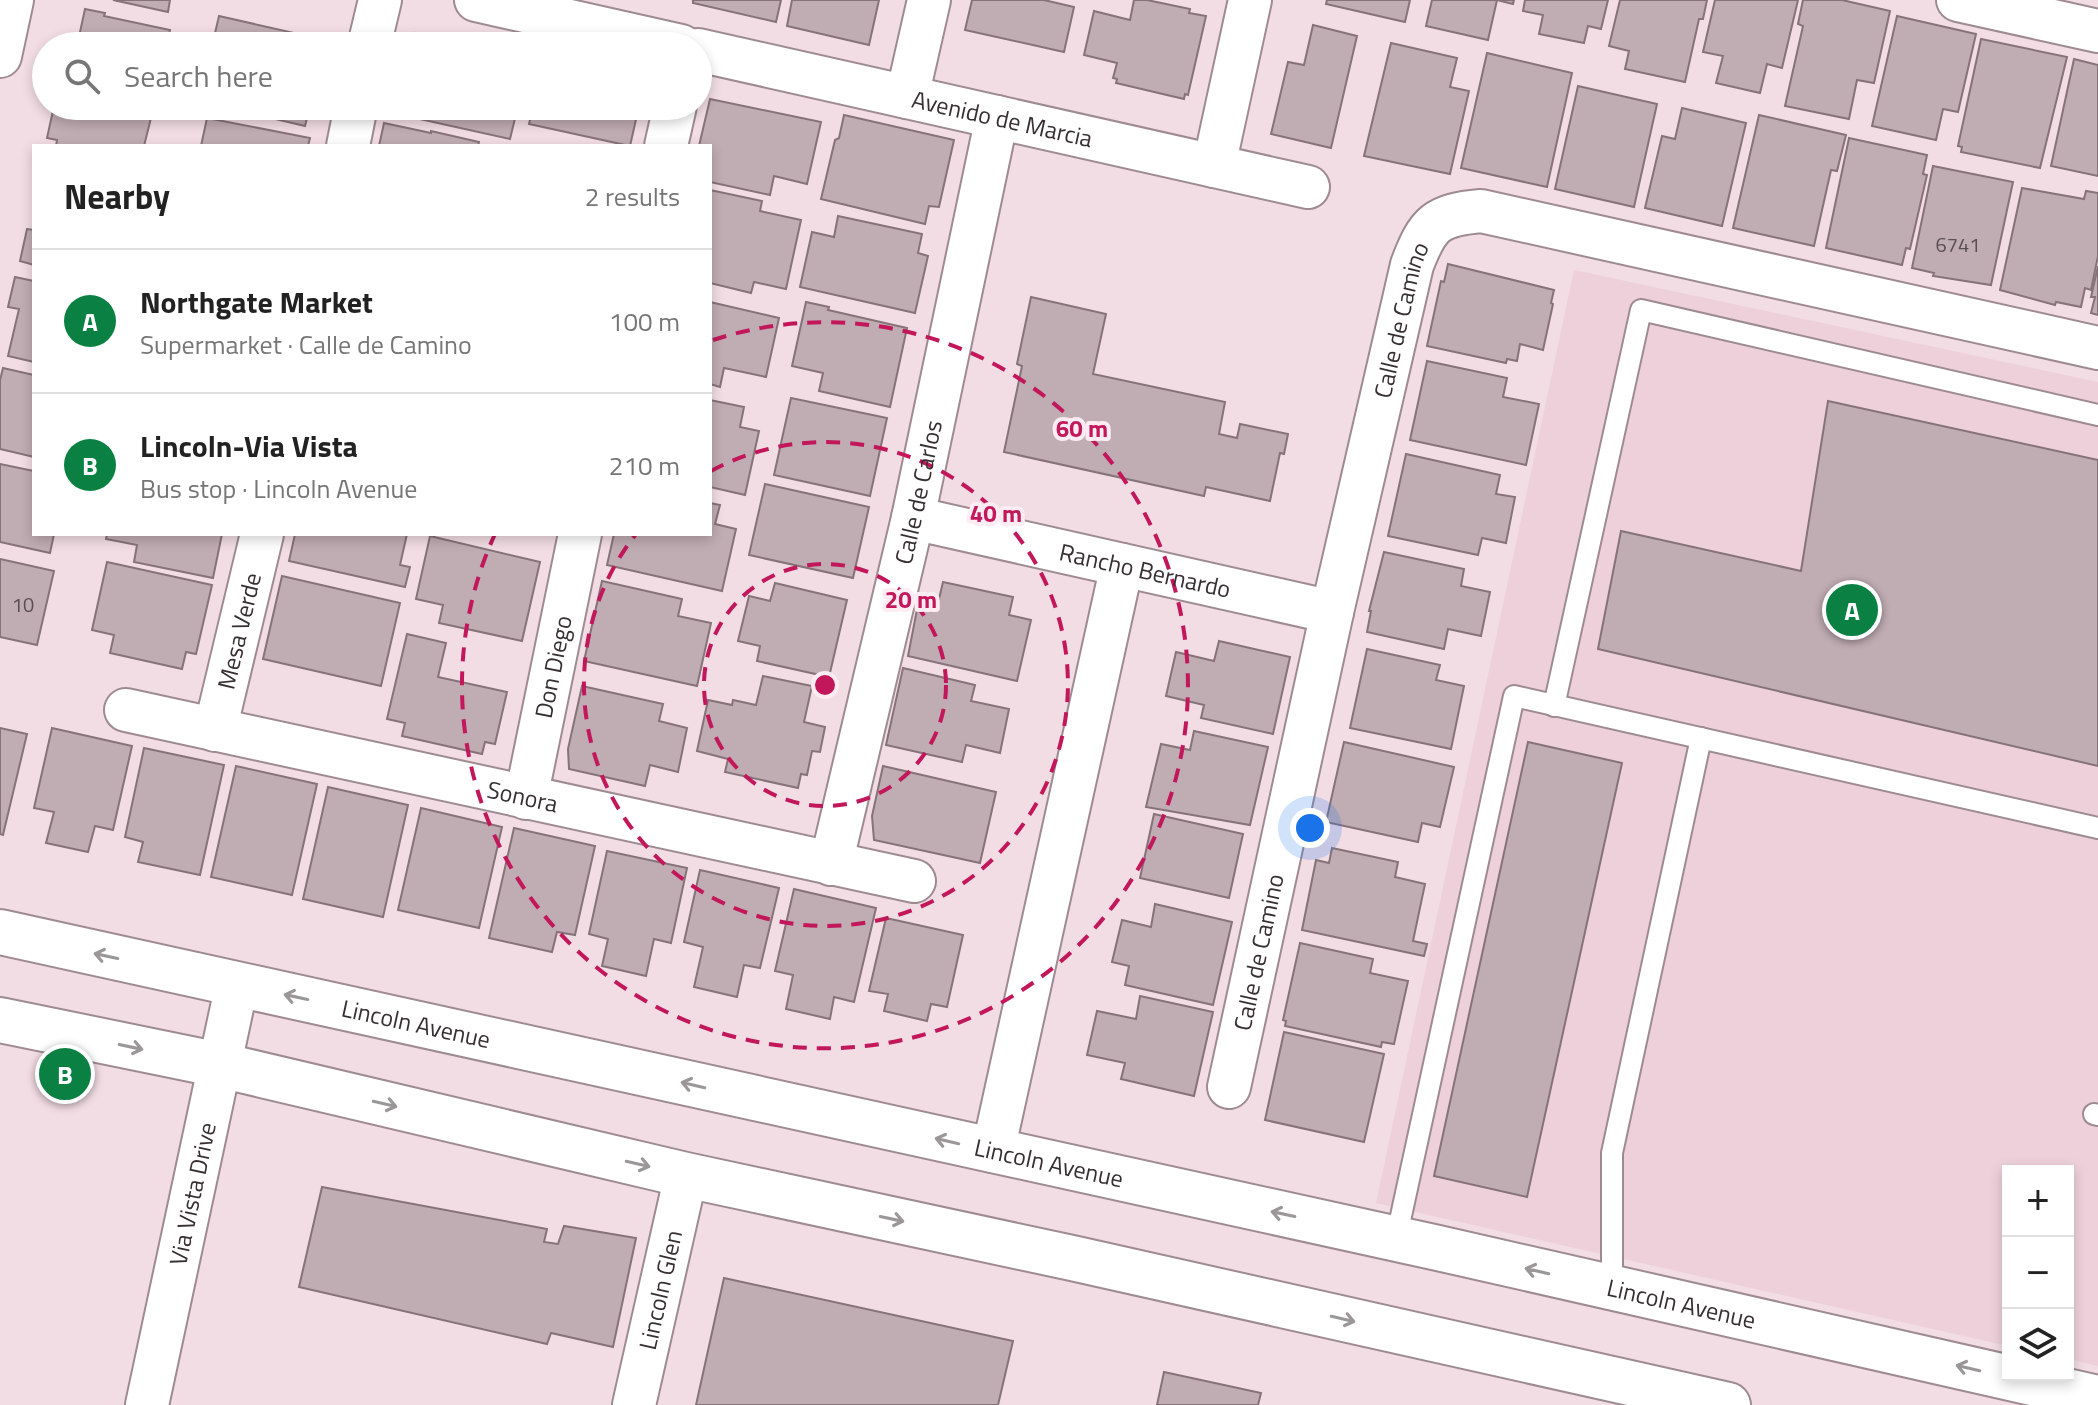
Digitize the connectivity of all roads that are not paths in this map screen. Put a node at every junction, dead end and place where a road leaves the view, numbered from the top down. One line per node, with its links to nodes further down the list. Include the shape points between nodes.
1 (12, 0): 11 (street)
2 (380, 0): 8 (street)
3 (476, 0): 9 (street)
4 (929, 0): 12 (street)
5 (1250, 0): 18 (street)
6 (1958, 0): 7 (street)
7 (2098, 31)
8 (372, 32)
9 (619, 32)
10 (712, 53): 12 (street, Avenido de Marcia)
11 (0, 56)
12 (907, 97): 13 (street, Avenido de Marcia)
13 (997, 117): 18 (street, Avenido de Marcia); 22 (street, Calle de Carlos)
14 (353, 120): 16 (street)
15 (672, 120): 17 (street)
16 (348, 144)
17 (666, 144)
18 (1214, 166): 19 (street, Avenido de Marcia)
19 (1308, 187)
20 (2098, 348): 26 (street, Calle de Camino, via 1481,211 1451,214 1424,234 1412,265)
21 (2098, 415): 27 (lane, via 1641,310)
22 (913, 518): 25 (street, Rancho Bernardo); 33 (street, Calle de Carlos)
23 (262, 536): 29 (street, Mesa Verde)
24 (580, 536): 31 (street, Don Diego)
25 (1122, 565): 26 (street, Rancho Bernardo); 40 (street)
26 (1332, 612): 39 (street, Calle de Camino)
27 (1554, 706): 30 (lane); 42 (lane, via 1514,696)
28 (126, 710): 29 (street, Sonora)
29 (215, 730): 31 (street, Sonora)
30 (1701, 738): 32 (lane); 43 (lane, via 1612,1153)
31 (526, 798): 33 (street, Sonora)
32 (2098, 828)
33 (831, 864): 34 (street, Sonora)
34 (914, 881)
35 (0, 932): 36 (main road, Lincoln Avenue, one-way to 35)
36 (237, 984): 38 (street, Via Vista Drive); 40 (main road, Lincoln Avenue, one-way to 36)
37 (0, 1020): 38 (main road, one-way to 38)
38 (220, 1065): 41 (main road, one-way to 41); 47 (street, Via Vista Drive)
39 (1229, 1087)
40 (993, 1151): 42 (main road, Lincoln Avenue, one-way to 40)
41 (686, 1175): 48 (street, Lincoln Glen); 49 (main road, one-way to 49)
42 (1396, 1239): 43 (main road, Lincoln Avenue, one-way to 42)
43 (1612, 1289): 44 (main road, Lincoln Avenue, one-way to 43)
44 (2002, 1372)
45 (2041, 1381): 46 (main road, Lincoln Avenue)
46 (2098, 1398)
47 (147, 1405)
48 (634, 1405)
49 (1728, 1405)

